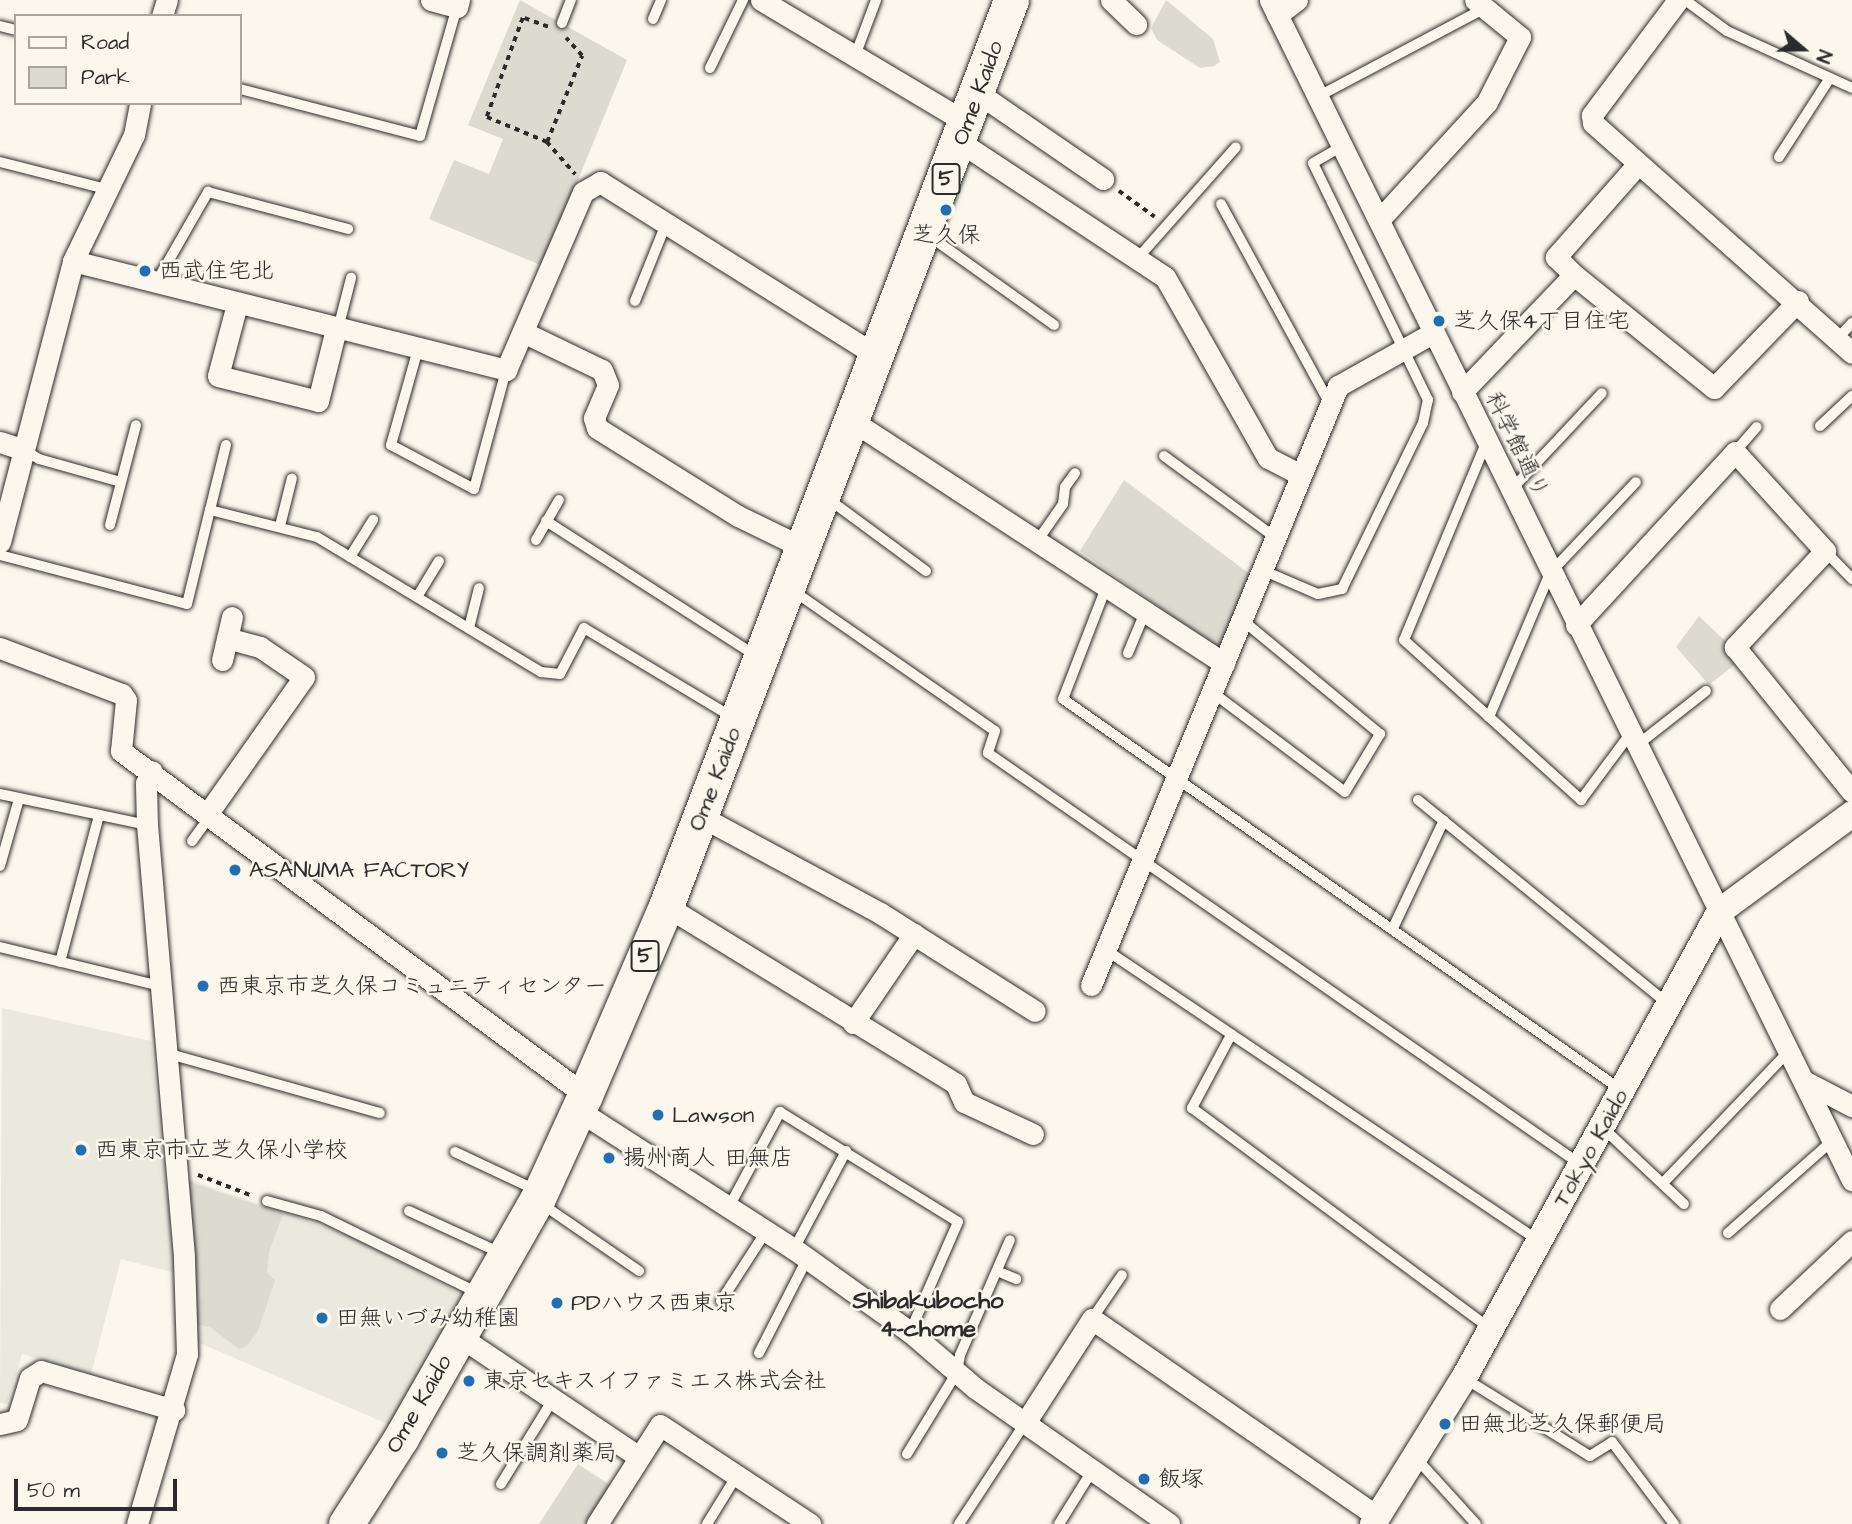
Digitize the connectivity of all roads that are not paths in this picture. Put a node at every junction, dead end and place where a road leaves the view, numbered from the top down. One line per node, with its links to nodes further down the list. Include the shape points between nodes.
1 (431, 0): 12 (street)
2 (571, 0): 17 (lane)
3 (662, 0): 16 (lane)
4 (743, 0): 20 (lane)
5 (761, 0): 14 (street)
6 (876, 0): 19 (lane)
7 (1011, 0): 26 (main road, Ome Kaido / 5)
8 (1111, 0): 18 (street)
9 (1297, 0): 15 (street)
10 (1678, 0): 31 (street, via 1592,115 1599,131)
11 (1685, 0): 21 (lane, via 1727,32)
12 (458, 4): 23 (lane, via 419,136)
13 (1480, 4): 24 (lane); 35 (street, via 1520,37 1487,102)
14 (784, 6): 19 (street)
15 (1274, 8): 24 (street, 科学館通り)
16 (653, 19)
17 (562, 23)
18 (1136, 24)
19 (855, 56): 26 (street)
20 (710, 68)
21 (1830, 78): 22 (lane); 29 (lane)
22 (1852, 88)
23 (242, 90)
24 (1317, 97): 27 (street, 科学館通り)
25 (140, 105): 33 (street, via 134,135)
26 (968, 119): 32 (street); 38 (main road, Ome Kaido / 5); 39 (street)
27 (1342, 146): 35 (street, 科学館通り); 53 (lane, via 1313,163)
28 (1236, 147): 39 (lane)
29 (1779, 157)
30 (0, 162): 33 (lane)
31 (1637, 165): 41 (street, via 1556,257); 45 (street)
32 (1103, 179)
33 (106, 189): 40 (street)
34 (1221, 204): 59 (lane)
35 (1379, 220): 50 (street, 科学館通り)
36 (666, 224): 44 (lane); 49 (street, via 600,182 588,189); 54 (street)
37 (348, 229): 43 (lane, via 208,192)
38 (925, 233): 47 (lane); 54 (main road, Ome Kaido / 5)
39 (1137, 260): 71 (street, via 1165,277 1268,458)
40 (73, 261): 43 (street); 67 (street)
41 (1574, 275): 45 (street, via 1714,388); 56 (street)
42 (351, 278): 48 (lane)
43 (157, 281): 46 (street)
44 (635, 301)
45 (1798, 302): 51 (street)
46 (237, 304): 48 (street); 48 (street, via 218,376 317,401)
47 (1054, 326)
48 (337, 329): 52 (street)
49 (526, 333): 55 (street); 87 (street, via 602,370 608,385 594,418 597,428 738,516)
50 (1433, 333): 53 (street); 56 (street, 科学館通り)
51 (1847, 338)
52 (418, 349): 55 (street); 55 (lane, via 391,446 474,489)
53 (1405, 350): 59 (street, via 1338,386); 92 (lane, via 1427,400 1423,423 1348,581 1342,589 1318,594)
54 (879, 357): 60 (main road, Ome Kaido / 5)
55 (506, 370)
56 (1462, 392): 65 (street, 科学館通り)
57 (1602, 393): 75 (lane)
58 (1852, 396): 62 (lane)
59 (1331, 405): 71 (street)
60 (854, 422): 76 (main road, Ome Kaido / 5); 85 (street)
61 (136, 425): 73 (lane)
62 (1820, 426)
63 (1757, 427): 68 (lane)
64 (0, 442): 67 (street)
65 (1486, 443): 75 (street, 科学館通り); 113 (lane, via 1404,640)
66 (226, 445): 78 (lane)
67 (24, 450): 73 (lane, via 39,459); 86 (street)
68 (1735, 452): 88 (street); 103 (street)
69 (1164, 456): 83 (lane)
70 (1075, 473): 85 (lane, via 1065,487 1063,504)
71 (1301, 475): 83 (street)
72 (292, 478): 82 (lane)
73 (121, 482): 81 (lane)
74 (1636, 482): 94 (lane)
75 (1510, 491): 94 (street, 科学館通り)
76 (824, 497): 87 (main road, Ome Kaido / 5); 93 (lane)
77 (559, 500): 80 (lane)
78 (210, 510): 82 (lane); 89 (lane, via 187,604)
79 (373, 520): 90 (lane)
80 (546, 521): 84 (lane); 108 (lane)
81 (110, 525)
82 (280, 526): 90 (lane, via 317,537)
83 (1276, 538): 92 (street)
84 (536, 540)
85 (1038, 540): 96 (street)
86 (0, 542)
87 (804, 548): 98 (main road, Ome Kaido / 5)
88 (1825, 551): 95 (lane); 118 (street, via 1735,647)
89 (0, 555)
90 (350, 557): 99 (lane)
91 (439, 561): 99 (lane)
92 (1262, 570): 102 (street)
93 (926, 571)
94 (1550, 573): 103 (street, 科学館通り); 113 (lane)
95 (1852, 579)
96 (1107, 585): 100 (street); 117 (lane, via 1063,699)
97 (479, 588): 104 (lane)
98 (789, 588): 108 (main road, Ome Kaido / 5); 129 (lane, via 995,731 988,753)
99 (417, 597): 104 (lane)
100 (1146, 610): 107 (lane); 110 (street)
101 (232, 617): 105 (street)
102 (1242, 620): 110 (street); 112 (lane, via 1380,734 1345,792)
103 (1576, 625): 115 (street, 科学館通り)
104 (469, 628): 114 (lane, via 541,672 560,674 584,628)
105 (227, 638): 109 (street); 122 (street, via 260,647 304,677)
106 (0, 648): 116 (street, via 125,690 121,751)
107 (1128, 653)
108 (760, 659): 114 (main road, Ome Kaido / 5)
109 (222, 660)
110 (1224, 663): 112 (street)
111 (1706, 691): 115 (lane)
112 (1212, 692): 117 (street)
113 (1489, 717): 115 (lane, via 1581,800)
114 (737, 720): 125 (main road, Ome Kaido / 5)
115 (1633, 740): 132 (street, 科学館通り)
116 (152, 771): 122 (street); 127 (street, via 146,783)
117 (1176, 779): 129 (street); 133 (lane)
118 (1852, 792)
119 (0, 794): 120 (lane)
120 (19, 799): 124 (lane); 130 (lane)
121 (1418, 800): 126 (lane)
122 (210, 814): 128 (lane); 148 (street)
123 (1852, 814): 132 (street, Tokyo Kaido)
124 (99, 815): 127 (lane); 137 (lane)
125 (700, 817): 131 (main road, Ome Kaido / 5); 134 (street)
126 (1444, 820): 133 (lane); 140 (lane)
127 (147, 825): 139 (street)
128 (192, 841)
129 (1142, 862): 136 (street); 156 (lane)
130 (0, 866)
131 (666, 906): 142 (street); 148 (main road, Ome Kaido / 5)
132 (1720, 911): 140 (street, Tokyo Kaido); 144 (street, 科学館通り)
133 (1393, 928): 147 (lane)
134 (914, 934): 141 (street); 142 (street)
135 (0, 947): 137 (lane)
136 (1106, 950): 138 (street); 143 (lane)
137 (60, 962): 139 (lane)
138 (1091, 985)
139 (160, 986): 145 (street)
140 (1670, 1005): 147 (street, Tokyo Kaido)
141 (1035, 1011)
142 (853, 1023): 152 (street, via 956,1084 964,1102)
143 (1231, 1035): 167 (lane); 179 (lane, via 1192,1108)
144 (1791, 1049): 146 (street, 科学館通り); 158 (lane)
145 (166, 1053): 150 (lane); 186 (street, via 187,1353)
146 (1807, 1082): 149 (street); 153 (street, 科学館通り)
147 (1623, 1091): 151 (street, Tokyo Kaido)
148 (582, 1102): 159 (main road, Ome Kaido / 5); 162 (street)
149 (1852, 1105)
150 (380, 1113)
151 (1603, 1128): 156 (street, Tokyo Kaido); 158 (lane)
152 (1033, 1134)
153 (1835, 1138): 157 (street, 科学館通り); 165 (lane)
154 (846, 1151): 162 (lane, via 780,1112); 169 (lane); 180 (lane, via 958,1222)
155 (455, 1152): 159 (lane)
156 (1582, 1166): 167 (street, Tokyo Kaido)
157 (1852, 1180)
158 (1663, 1183): 161 (lane)
159 (538, 1196): 170 (main road, Ome Kaido / 5); 171 (lane)
160 (267, 1201): 175 (lane, via 321,1216)
161 (1684, 1203)
162 (730, 1205): 164 (street)
163 (409, 1211): 170 (lane)
164 (766, 1230): 169 (street); 176 (lane)
165 (1728, 1233)
166 (1010, 1240): 172 (lane)
167 (1540, 1241): 179 (street, Tokyo Kaido)
168 (1852, 1241): 177 (street)
169 (801, 1254): 180 (street); 182 (lane)
170 (505, 1255): 175 (main road, Ome Kaido / 5)
171 (639, 1271)
172 (996, 1271): 174 (lane); 183 (lane)
173 (1122, 1275): 178 (lane)
174 (1016, 1279)
175 (482, 1296): 181 (main road, Ome Kaido / 5)
176 (721, 1301)
177 (1780, 1310)
178 (1092, 1319): 187 (street); 195 (street)
179 (1491, 1329): 184 (street, Tokyo Kaido)
180 (909, 1332): 183 (street)
181 (459, 1336): 185 (street); 198 (main road, Ome Kaido / 5)
182 (759, 1353)
183 (957, 1371): 187 (street); 189 (lane)
184 (1464, 1378): 191 (street, Tokyo Kaido); 205 (lane, via 1590,1456 1612,1443)
185 (554, 1398): 190 (street); 194 (lane)
186 (173, 1410): 188 (street, via 41,1371 30,1378 18,1420); 197 (street)
187 (1025, 1423): 192 (street); 202 (lane)
188 (0, 1424)
189 (907, 1454)
190 (639, 1457): 193 (street, via 660,1425); 199 (street)
191 (1416, 1458): 195 (street, Tokyo Kaido); 204 (lane)
192 (1092, 1471): 196 (street); 203 (lane)
193 (736, 1477): 200 (lane); 201 (street)
194 (501, 1484)
195 (1376, 1521)
196 (1166, 1523)
197 (137, 1524)
198 (346, 1524)
199 (597, 1524)
200 (707, 1524)
201 (810, 1524)
202 (959, 1524)
203 (1059, 1524)
204 (1476, 1524)
205 (1674, 1524)

